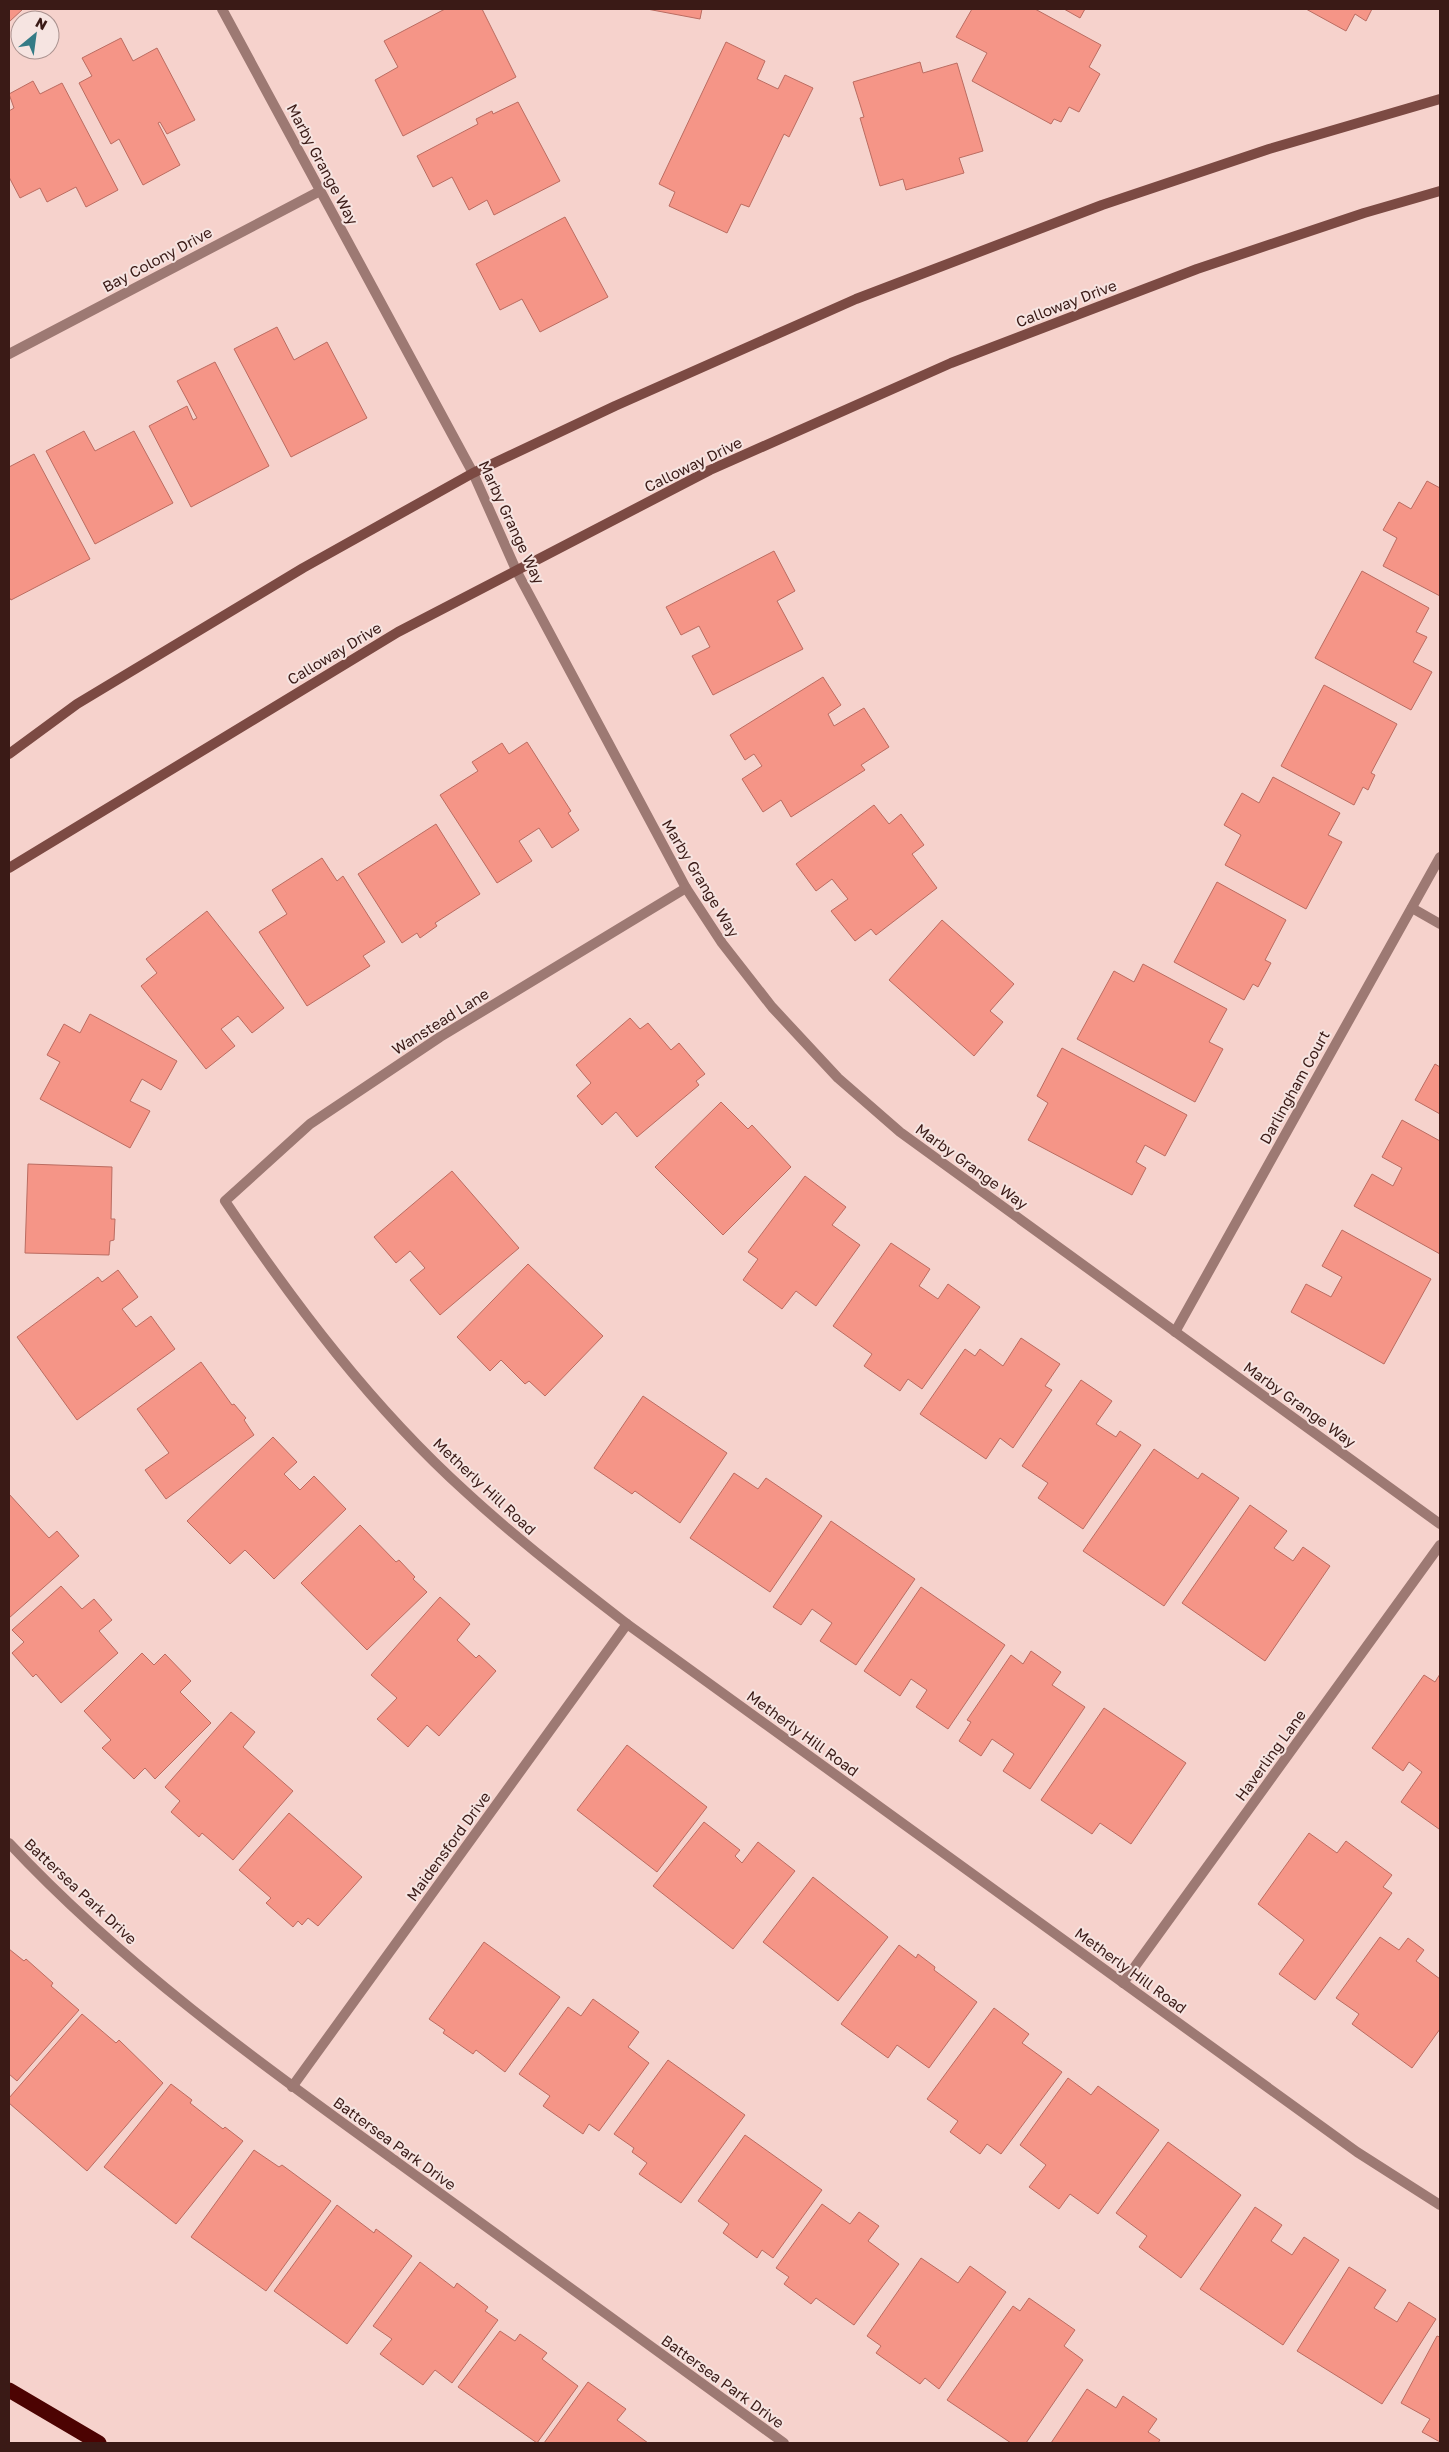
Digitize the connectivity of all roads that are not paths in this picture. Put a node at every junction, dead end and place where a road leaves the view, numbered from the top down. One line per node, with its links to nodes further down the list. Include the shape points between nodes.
1 (222, 9): 3 (street, Marby Grange Way)
2 (1440, 99): 6 (main road, via 1268,149 1102,205 856,299)
3 (320, 191): 5 (street, Bay Colony Drive); 6 (street, Marby Grange Way)
4 (1440, 191): 7 (main road, Calloway Drive, via 1197,269 951,363 710,470)
5 (9, 354)
6 (473, 473): 7 (street, Marby Grange Way); 8 (main road, via 302,568 93,694)
7 (517, 572): 10 (main road, Calloway Drive, via 398,632); 11 (street, Marby Grange Way)
8 (9, 754)
9 (1440, 857): 12 (street, Darlingham Court)
10 (9, 868)
11 (686, 888): 14 (street, Wanstead Lane, via 440,1036 310,1124); 15 (street, Marby Grange Way, via 722,943 772,1007 838,1078 900,1132)
12 (1412, 908): 13 (street); 15 (street, Darlingham Court)
13 (1440, 924)
14 (225, 1201): 18 (street, Metherly Hill Road, via 278,1279 336,1354 398,1424 465,1492)
15 (1175, 1332): 16 (street, Marby Grange Way)
16 (1440, 1524)
17 (1440, 1545): 20 (street, Haverling Lane)
18 (627, 1624): 20 (street, Metherly Hill Road); 21 (street, Maidensford Drive)
19 (9, 1843): 21 (street, Battersea Park Drive, via 106,1938 189,2008)
20 (1123, 1983): 22 (street, Metherly Hill Road, via 1357,2152)
21 (292, 2087): 25 (street, Battersea Park Drive)
22 (1440, 2206)
23 (9, 2390): 24 (highway)
24 (99, 2443)
25 (784, 2443)

